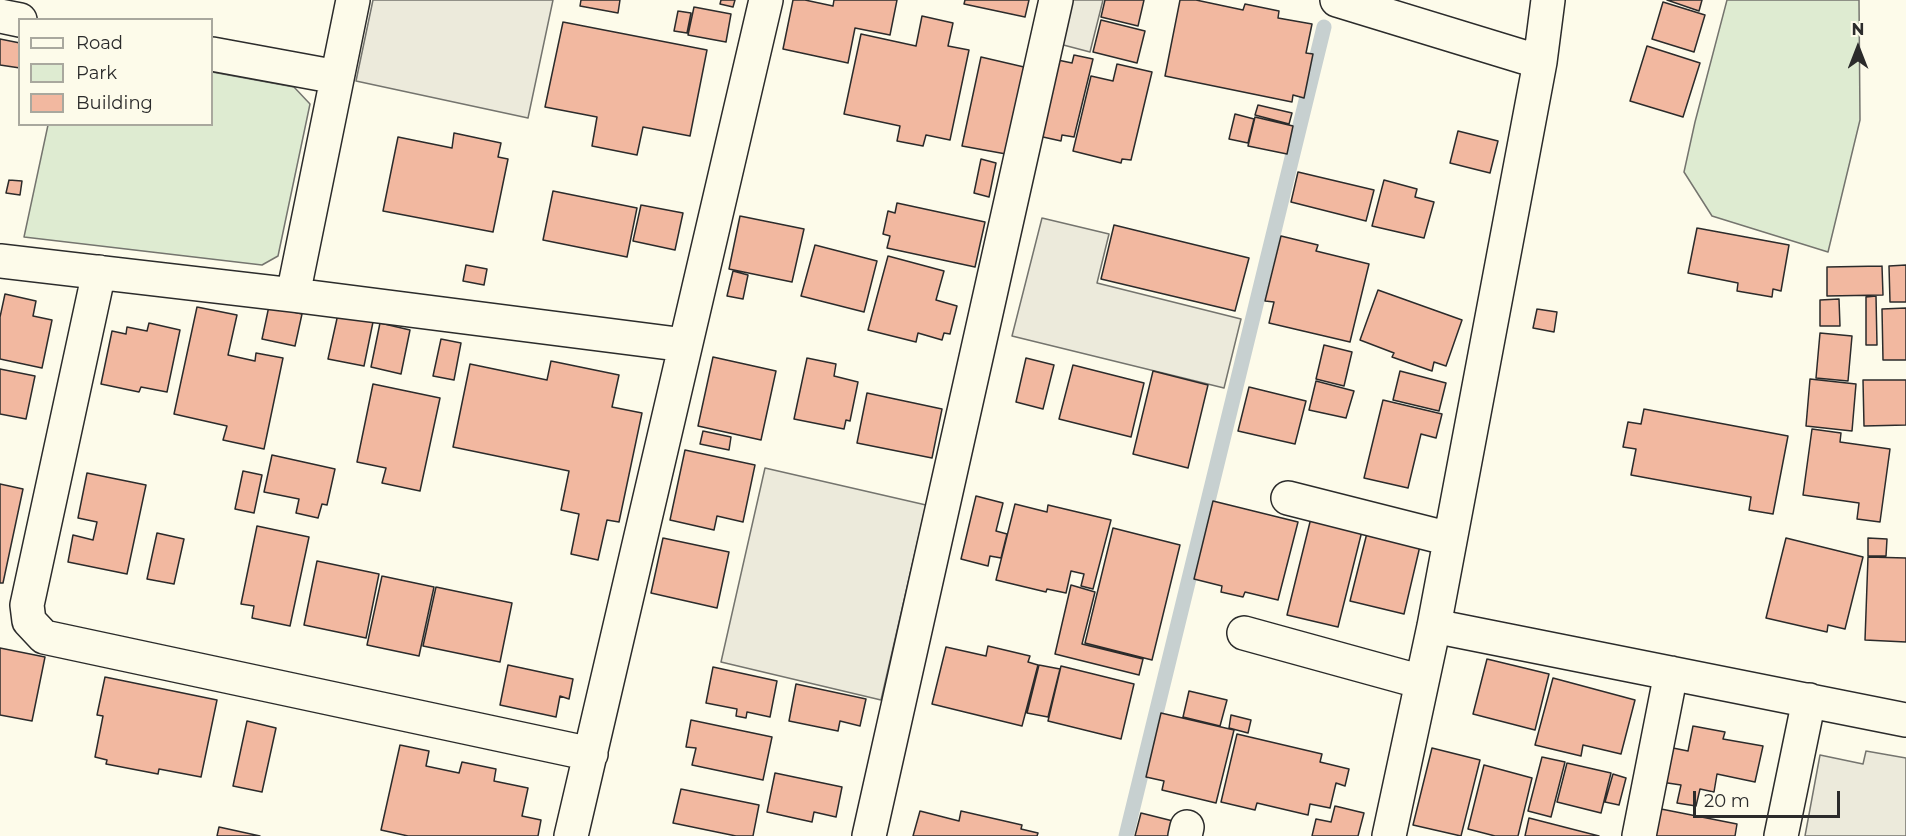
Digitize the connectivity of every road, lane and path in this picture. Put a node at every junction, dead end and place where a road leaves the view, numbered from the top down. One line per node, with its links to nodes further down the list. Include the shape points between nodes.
1 (352, 0): 10 (street)
2 (766, 0): 14 (street)
3 (1056, 0): 25 (street)
4 (1337, 0): 9 (street)
5 (1548, 0): 9 (street)
6 (0, 16): 7 (street)
7 (18, 20)
8 (213, 54): 10 (street)
9 (1540, 62): 16 (street)
10 (337, 77): 13 (street)
11 (0, 261): 12 (street)
12 (99, 272): 13 (street); 23 (street, via 27,604 29,621 44,637)
13 (293, 295): 14 (street)
14 (685, 345): 23 (street)
15 (1288, 498): 16 (street)
16 (1450, 539): 17 (street)
17 (1434, 626): 19 (street); 20 (street)
18 (1244, 633): 20 (street)
19 (1671, 673): 21 (street); 27 (street)
20 (1422, 682): 26 (street)
21 (1809, 700): 22 (street); 28 (street)
22 (1906, 720)
23 (591, 754): 24 (street)
24 (571, 836)
25 (869, 836)
26 (1389, 836)
27 (1639, 836)
28 (1781, 836)

